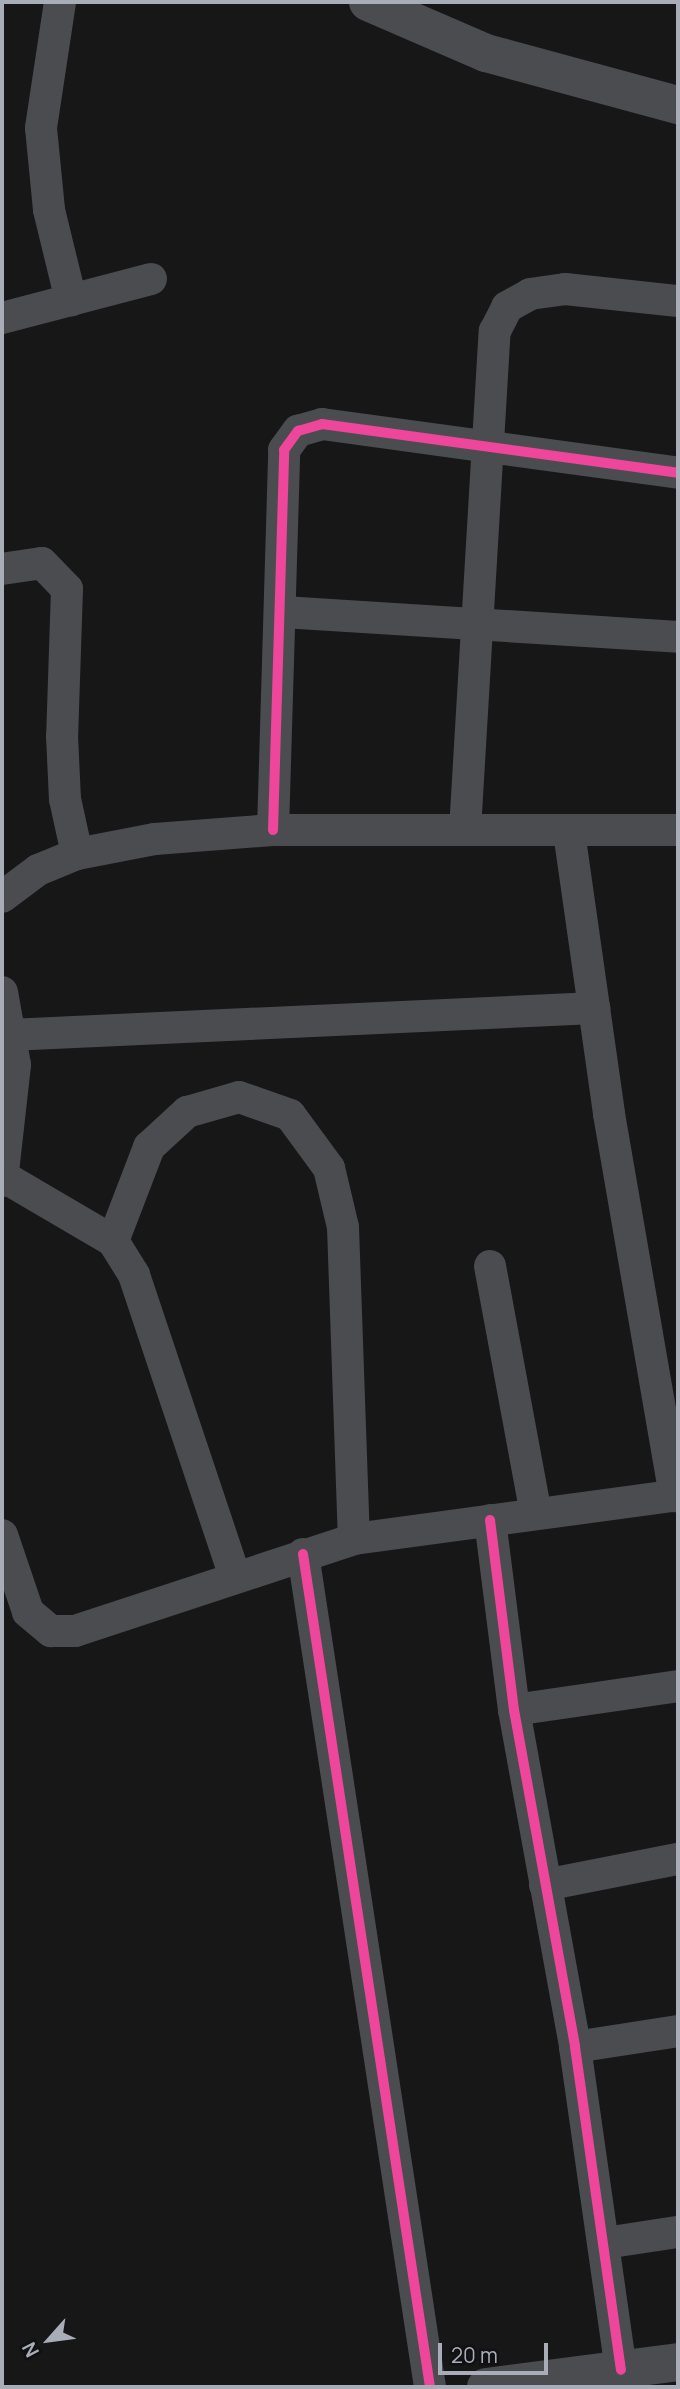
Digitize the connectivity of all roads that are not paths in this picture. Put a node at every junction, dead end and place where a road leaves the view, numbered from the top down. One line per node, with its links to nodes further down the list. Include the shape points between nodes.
1 (60, 2): 5 (street, via 41,128 48,210)
2 (368, 2): 3 (street, via 486,53)
3 (678, 106)
4 (151, 279): 5 (street)
5 (71, 300): 7 (street)
6 (678, 301): 8 (street, via 565,289 530,294 507,307 495,331)
7 (2, 318)
8 (486, 449): 9 (street); 11 (street, via 322,424 298,431 284,450); 12 (street)
9 (678, 473)
10 (2, 569): 18 (street, via 42,563 67,589 62,736 65,799)
11 (283, 612): 12 (street); 14 (street)
12 (475, 622): 13 (street); 15 (street)
13 (678, 637)
14 (272, 830): 15 (street); 18 (street, via 155,839)
15 (465, 830): 17 (street)
16 (678, 830): 17 (street)
17 (569, 832): 21 (street)
18 (77, 854): 19 (street, via 38,870)
19 (2, 897)
20 (2, 992): 22 (street)
21 (594, 1008): 22 (street); 26 (street)
22 (9, 1035): 23 (street, via 15,1065)
23 (3, 1179): 24 (street)
24 (113, 1241): 30 (street, via 149,1147 187,1112 239,1097 290,1115 329,1168 343,1227); 32 (street, via 134,1275)
25 (490, 1266): 27 (street)
26 (677, 1495): 27 (street)
27 (536, 1514): 28 (street)
28 (490, 1520): 30 (street); 34 (street)
29 (2, 1535): 32 (street, via 28,1612 51,1630 75,1631)
30 (355, 1539): 31 (street)
31 (303, 1554): 32 (street); 43 (street)
32 (234, 1574)
33 (678, 1686): 34 (street)
34 (514, 1710): 36 (street)
35 (678, 1859): 36 (street)
36 (545, 1885): 38 (street)
37 (678, 2031): 38 (street)
38 (575, 2047): 40 (street)
39 (678, 2232): 40 (street)
40 (605, 2243): 42 (street)
41 (678, 2362): 42 (street)
42 (621, 2370): 44 (street)
43 (430, 2387)
44 (486, 2387)

